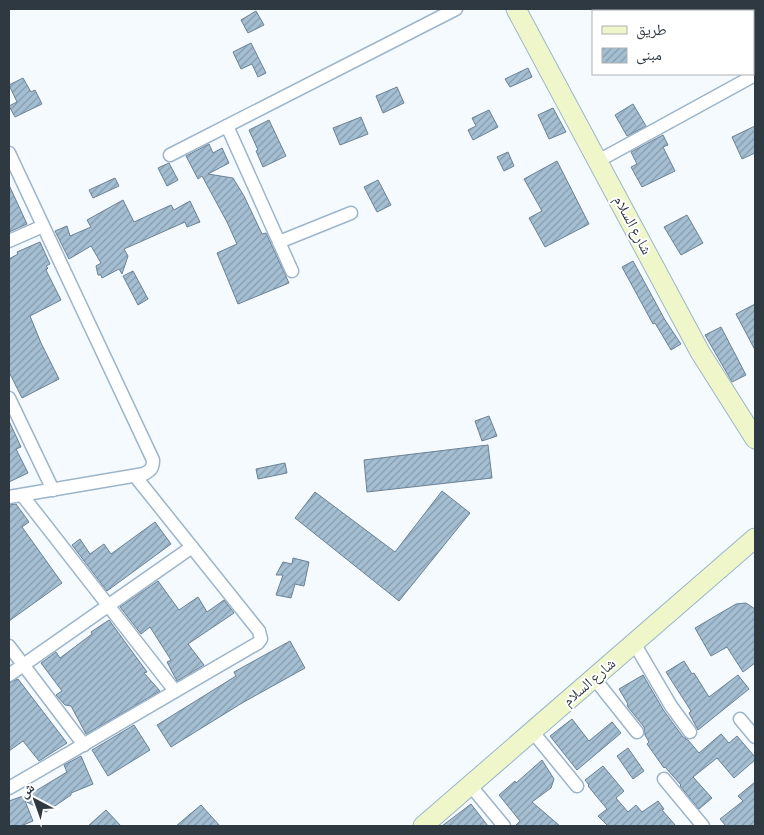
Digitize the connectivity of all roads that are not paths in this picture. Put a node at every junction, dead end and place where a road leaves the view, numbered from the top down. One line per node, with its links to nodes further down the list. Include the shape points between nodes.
1 (456, 9): 4 (street)
2 (516, 9): 7 (main road, شارع السلام)
3 (755, 75): 7 (street)
4 (227, 126): 6 (street); 11 (street)
5 (9, 153): 9 (street)
6 (170, 155)
7 (598, 161): 14 (main road, شارع السلام, via 700,352)
8 (351, 212): 11 (street)
9 (43, 226): 10 (street); 15 (street, via 153,460 150,471)
10 (9, 241)
11 (279, 242): 12 (street)
12 (292, 271)
13 (9, 398): 16 (street)
14 (755, 439)
15 (135, 476): 16 (street); 20 (street)
16 (52, 490): 17 (street)
17 (22, 495): 18 (street); 21 (street)
18 (9, 497)
19 (755, 538): 22 (main road, شارع السلام)
20 (192, 547): 21 (street); 27 (street, via 261,636 258,643)
21 (108, 604): 24 (street); 27 (street)
22 (634, 643): 26 (main road, شارع السلام); 31 (street)
23 (9, 646): 24 (street)
24 (23, 664): 25 (street); 33 (street)
25 (9, 675)
26 (594, 678): 29 (main road, شارع السلام); 30 (street)
27 (175, 691): 33 (street)
28 (740, 720): 32 (street)
29 (532, 731): 35 (main road, شارع السلام); 36 (street)
30 (637, 732)
31 (690, 732)
32 (755, 737)
33 (84, 745): 37 (street)
34 (664, 779): 40 (street)
35 (470, 785): 38 (main road, شارع السلام); 39 (street)
36 (578, 786)
37 (9, 788)
38 (423, 826)
39 (504, 826)
40 (703, 826)

